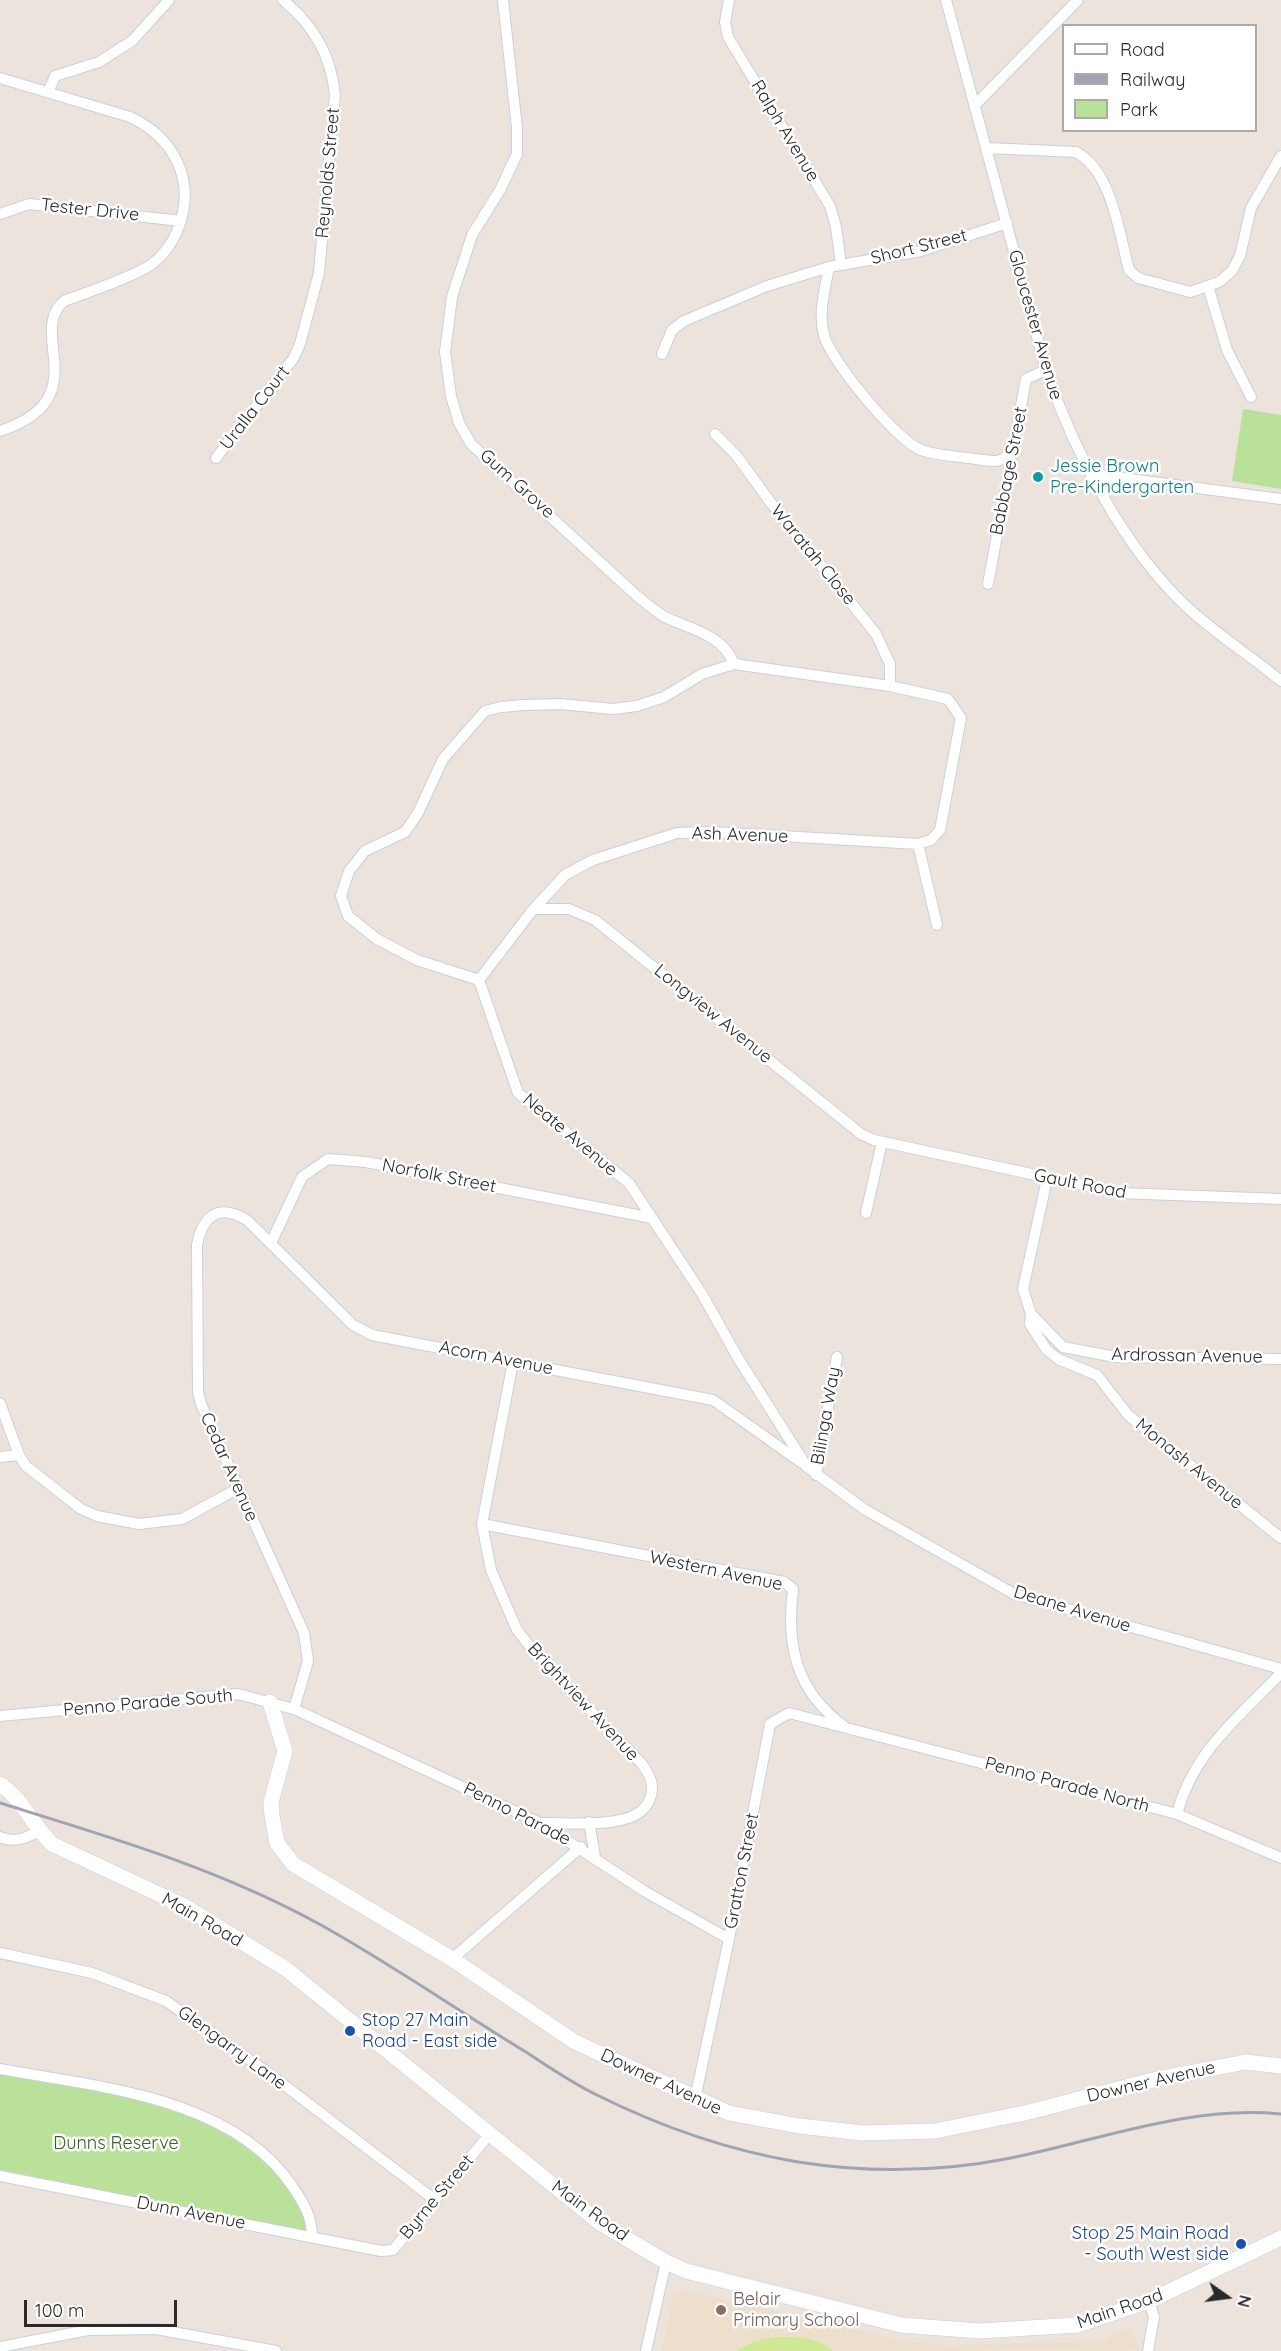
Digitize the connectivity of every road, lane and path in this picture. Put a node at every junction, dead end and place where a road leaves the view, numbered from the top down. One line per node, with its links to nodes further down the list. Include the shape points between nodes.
1 (169, 0): 8 (street, via 132,41 99,62 55,76)
2 (283, 0): 19 (street, Reynolds Street, via 312,29 332,71 335,95 318,281)
3 (503, 0): 29 (street, Gum Grove, via 517,154 472,235 452,297 445,352 459,423 471,444 637,596 654,610 716,640 729,651)
4 (729, 0): 15 (street, Ralph Avenue, via 725,22 728,37 830,206)
5 (946, 0): 9 (street, Gloucester Avenue)
6 (1078, 0): 9 (street)
7 (0, 78): 8 (street)
8 (48, 92): 13 (street, via 130,117 148,125 163,139 174,153 185,185)
9 (975, 105): 10 (street, Gloucester Avenue)
10 (987, 148): 14 (street, Gloucester Avenue); 17 (street, via 1076,152 1088,158 1104,180 1129,270 1138,278 1190,292)
11 (1281, 156): 17 (street, via 1251,208 1240,256 1232,271)
12 (0, 214): 13 (street, Tester Drive, via 29,204)
13 (181, 221): 22 (street, via 175,238 150,266 57,307 53,319 55,372 51,391 33,418)
14 (1006, 223): 15 (street, Short Street, via 921,250); 20 (street, Gloucester Avenue)
15 (841, 265): 16 (street, Short Street)
16 (829, 267): 18 (street, Short Street, via 767,286 684,321 672,330); 24 (street, via 821,313 831,353 906,442 921,450 995,462 1007,457)
17 (1208, 286): 21 (street, via 1227,350)
18 (662, 354)
19 (293, 359): 25 (street, Uralla Court)
20 (1046, 370): 24 (street, Babbage Street, via 1026,379); 26 (street, Gloucester Avenue, via 1060,410)
21 (1251, 397)
22 (0, 431)
23 (715, 434): 31 (street, Waratah Close, via 736,455 876,634 890,664)
24 (1011, 450): 28 (street, Babbage Street)
25 (216, 458)
26 (1092, 474): 27 (street); 30 (street, Gloucester Avenue, via 1154,572 1190,610)
27 (1281, 499)
28 (988, 584)
29 (734, 664): 31 (street); 35 (street, via 702,674 664,697 637,706 613,709 524,705 485,711 443,759 405,832 365,851 349,871 341,896 348,916 377,939 417,960)
30 (1281, 681)
31 (890, 686): 32 (street, via 948,699 961,718 940,830 932,840)
32 (918, 844): 33 (street, Ash Avenue, via 677,833 593,860 565,875); 34 (street)
33 (534, 909): 35 (street, Ash Avenue); 36 (street, Longview Avenue, via 569,909 595,920 861,1134)
34 (937, 926)
35 (479, 980): 41 (street, Neate Avenue, via 518,1093 629,1183)
36 (882, 1142): 37 (street, Gault Road); 39 (street)
37 (1047, 1179): 38 (street, Gault Road, via 1119,1193); 43 (street, via 1023,1289)
38 (1281, 1199)
39 (866, 1213)
40 (210, 1216): 42 (street, Acorn Avenue, via 235,1213); 52 (street, Cedar Avenue, via 201,1227 197,1245 198,1392)
41 (652, 1218): 42 (street, Norfolk Street, via 366,1161 328,1159 302,1177); 50 (street, Neate Avenue)
42 (272, 1243): 46 (street, Acorn Avenue, via 353,1325 372,1335)
43 (1031, 1314): 45 (street, Ardrossan Avenue, via 1063,1347 1105,1355); 54 (street, Monash Avenue, via 1030,1324 1046,1349 1058,1359 1097,1375 1128,1415)
44 (837, 1357): 51 (street, Bilinga Way)
45 (1281, 1359)
46 (513, 1362): 50 (street, Acorn Avenue, via 713,1400); 53 (street, Brightview Avenue)
47 (0, 1408): 48 (street)
48 (19, 1455): 49 (street); 52 (street, via 26,1466 81,1509 139,1524 182,1520)
49 (0, 1457)
50 (807, 1467): 51 (street, Neate Avenue)
51 (816, 1476): 55 (street, Deane Avenue, via 864,1509 1014,1594)
52 (237, 1489): 57 (street, Cedar Avenue, via 304,1633 308,1660)
53 (482, 1524): 59 (street, Western Avenue, via 784,1582 794,1589 790,1618 794,1658 807,1689 832,1717); 62 (street, Brightview Avenue, via 491,1570 517,1630 650,1775 653,1791 646,1807 634,1817)
54 (1281, 1538)
55 (1281, 1671): 61 (street, via 1222,1731 1198,1763 1184,1788)
56 (270, 1702): 57 (street, Penno Parade South); 58 (street, Penno Parade South, via 238,1694); 71 (main road, Downer Avenue, via 285,1751 272,1802 277,1843 293,1864)
57 (294, 1709): 63 (street, Penno Parade)
58 (0, 1716)
59 (848, 1728): 61 (street, Penno Parade North); 69 (street, Gratton Street, via 789,1713 770,1724)
60 (0, 1784): 64 (main road, Main Road)
61 (1177, 1814): 68 (street, Penno Parade North)
62 (589, 1822): 63 (street, Brightview Avenue); 67 (street)
63 (540, 1823): 66 (street, Penno Parade)
64 (38, 1831): 65 (street, via 14,1840); 75 (main road, Main Road, via 52,1844 184,1906 286,1969)
65 (0, 1837)
66 (581, 1847): 67 (street, Penno Parade); 71 (street)
67 (595, 1856): 69 (street, Penno Parade, via 644,1891)
68 (1281, 1858)
69 (729, 1939): 74 (street, Gratton Street)
70 (0, 1953): 77 (street, Glengarry Lane, via 92,1973 166,2001)
71 (452, 1959): 74 (main road, Downer Avenue, via 575,2042)
72 (1281, 2066): 74 (main road, Downer Avenue, via 1246,2062 935,2131 863,2133 799,2126 729,2114)
73 (0, 2069): 78 (street, via 151,2097 233,2131 261,2150 283,2172 306,2208 312,2222)
74 (695, 2099)
75 (489, 2135): 77 (street, Byrne Street); 81 (main road, Main Road, via 600,2223)
76 (0, 2176): 78 (street, Dunn Avenue)
77 (435, 2200): 80 (street, Byrne Street, via 393,2250)
78 (312, 2237): 80 (street, Dunn Avenue)
79 (1281, 2238): 82 (main road, Main Road)
80 (381, 2251)
81 (666, 2262): 82 (main road, Main Road, via 733,2284 901,2325 952,2331 1078,2325); 85 (street)
82 (1149, 2301): 86 (street, via 1154,2317)
83 (0, 2347): 84 (street, via 88,2330 156,2329)
84 (276, 2351)
85 (646, 2351)
86 (1148, 2351)

